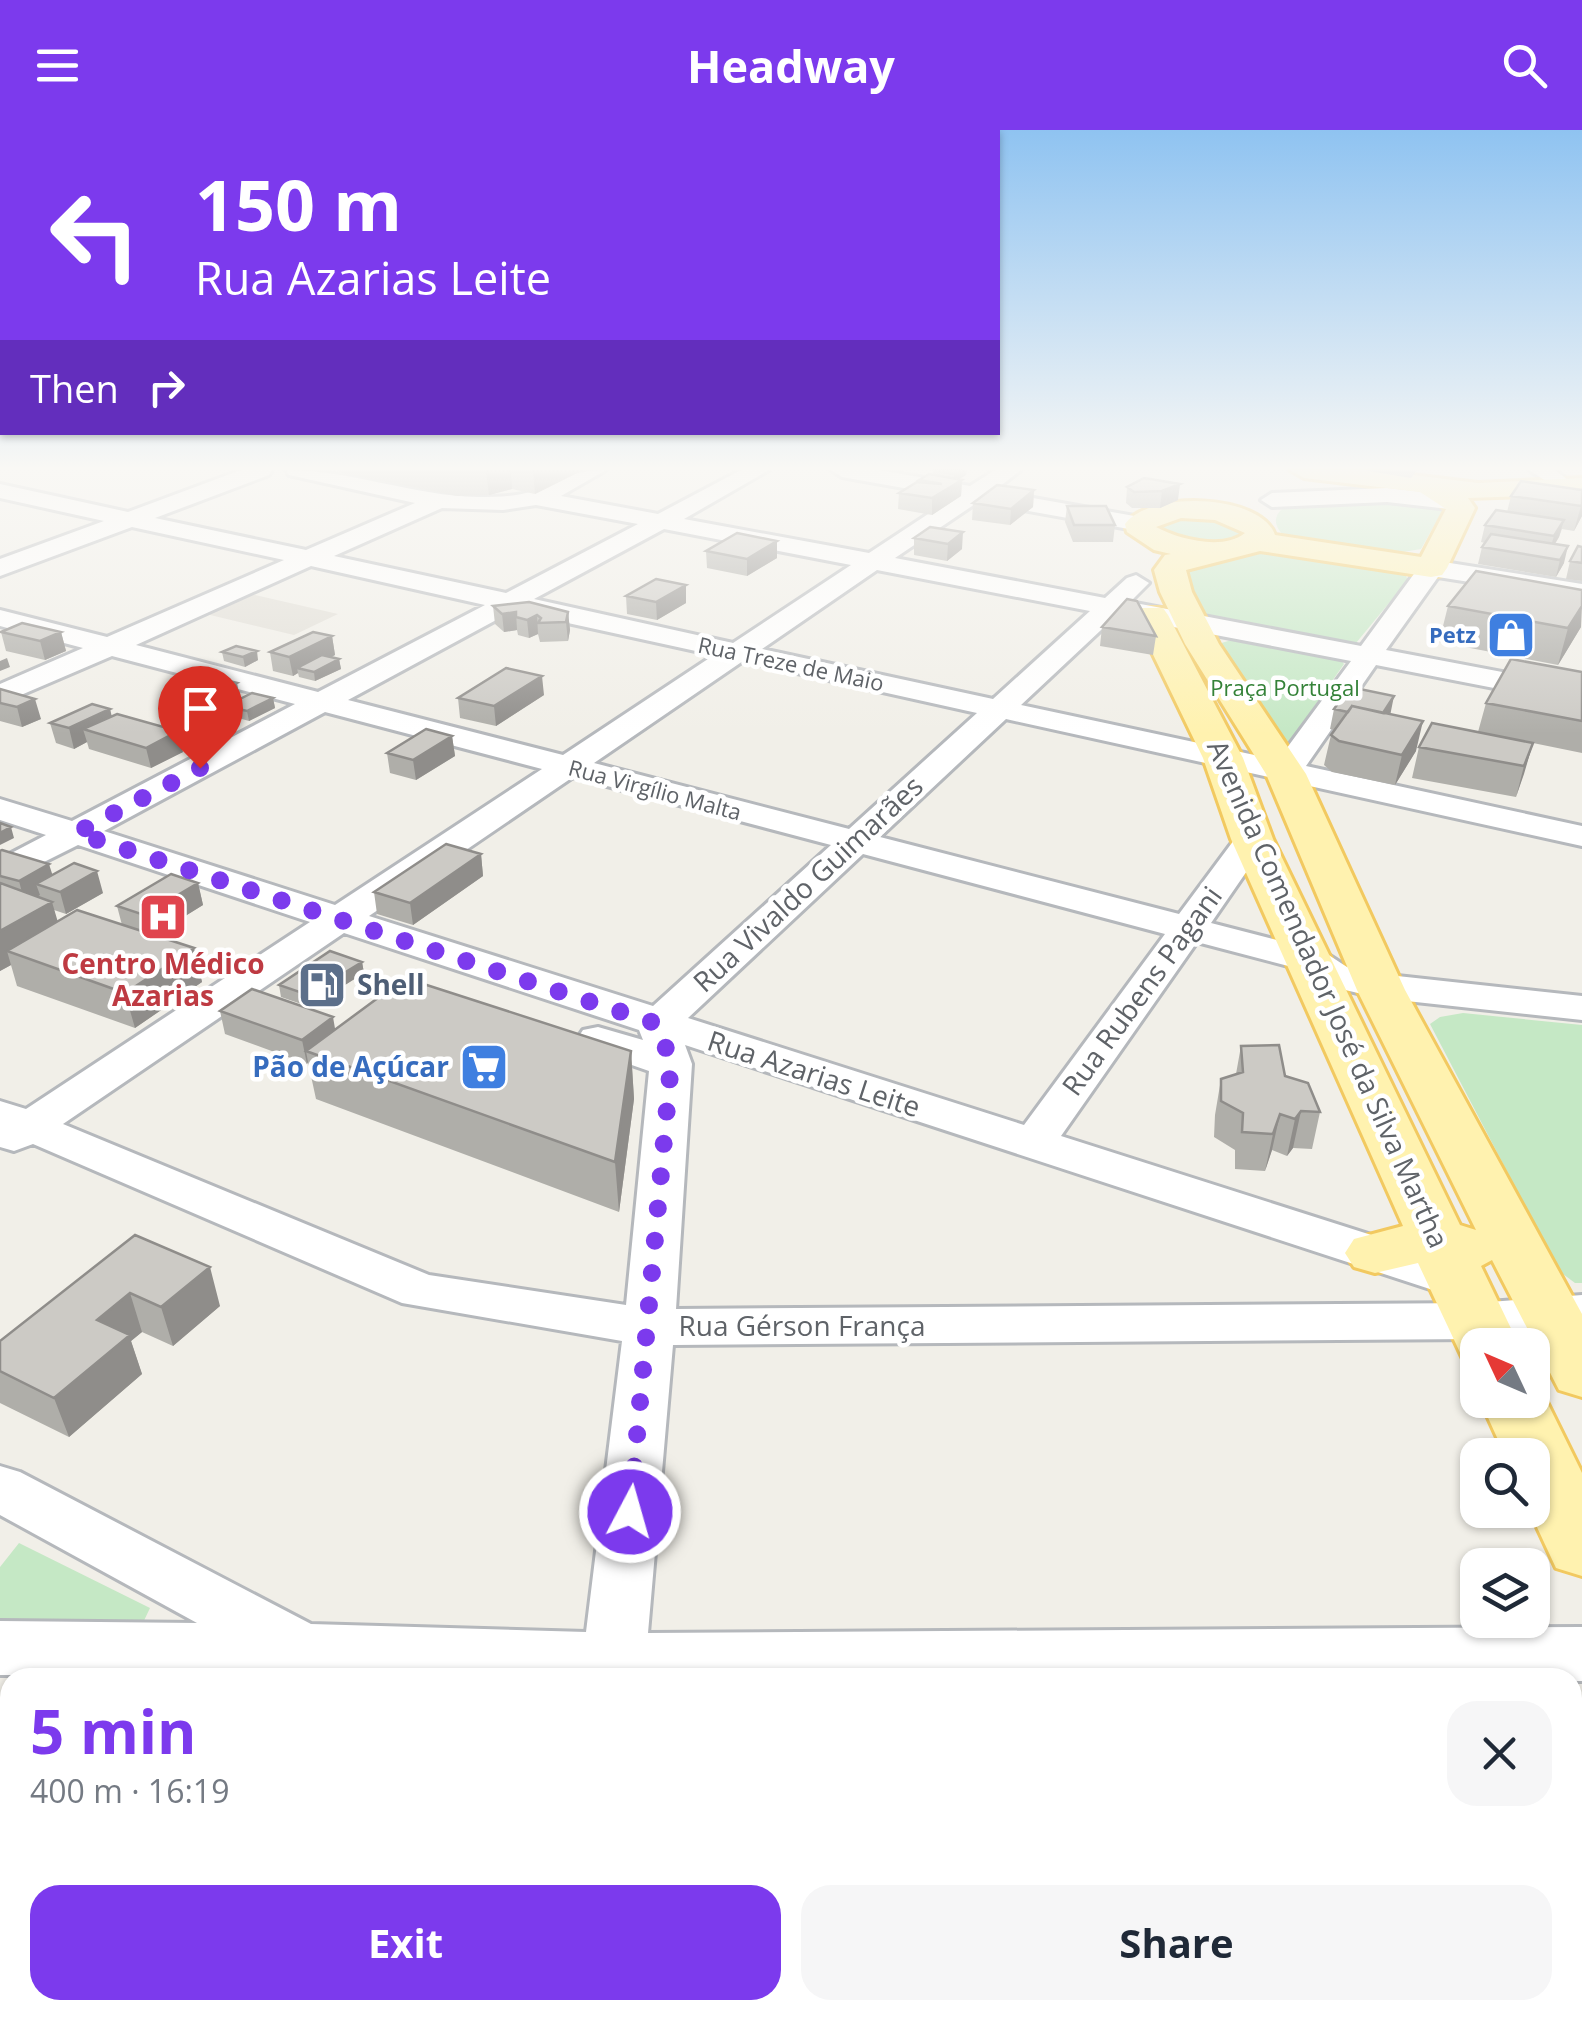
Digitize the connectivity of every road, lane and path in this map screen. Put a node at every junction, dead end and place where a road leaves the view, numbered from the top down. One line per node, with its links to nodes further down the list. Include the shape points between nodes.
1 (26, 558): 11 (street)
2 (310, 558): 14 (street, Rua Treze de Maio); 17 (street)
3 (594, 558): 14 (street)
4 (844, 558): 10 (street)
5 (876, 558): 10 (street)
6 (1143, 558): 15 (main road)
7 (1188, 558): 15 (main road, Avenida Comendador José da Silva Martha, via 1176,562)
8 (1384, 558): 12 (main road)
9 (1436, 558): 12 (main road)
10 (869, 563): 15 (street); 18 (street)
11 (0, 568)
12 (1431, 568): 13 (street); 19 (street)
13 (1582, 592)
14 (510, 602): 18 (street, Rua Treze de Maio); 22 (street)
15 (1146, 607): 19 (street); 23 (street, Rua Vivaldo Guimarães); 24 (main road, Avenida Comendador José da Silva Martha); 26 (main road, Avenida Comendador José da Silva Martha)
16 (0, 618): 17 (street, Rua Virgílio Malta)
17 (110, 646): 20 (street); 22 (street, Rua Virgílio Malta)
18 (737, 652): 23 (street, Rua Treze de Maio); 25 (street)
19 (1368, 656): 21 (street); 26 (street)
20 (0, 695)
21 (1582, 696)
22 (326, 702): 25 (street, Rua Virgílio Malta); 28 (street)
23 (999, 708): 24 (street, Rua Treze de Maio); 31 (street, Rua Vivaldo Guimarães)
24 (1224, 758): 26 (street, Rua Treze de Maio); 30 (main road, Avenida Comendador José da Silva Martha)
25 (568, 767): 31 (street, Rua Virgílio Malta); 33 (street)
26 (1285, 773): 29 (street, Rua Treze de Maio); 36 (main road, Avenida Comendador José da Silva Martha)
27 (0, 809): 28 (street, Rua Azarias Leite)
28 (76, 833): 32 (street); 33 (street, Rua Azarias Leite)
29 (1582, 836)
30 (1252, 839): 34 (street, Rua Rubens Pagani); 35 (main road, Avenida Comendador José da Silva Martha)
31 (852, 842): 34 (street, Rua Virgílio Malta); 39 (street, Rua Vivaldo Guimarães)
32 (0, 873)
33 (340, 920): 39 (street, Rua Azarias Leite); 40 (street)
34 (1185, 930): 35 (street, Rua Virgílio Malta); 41 (street, Rua Rubens Pagani)
35 (1310, 960): 36 (main road, via 1330,946); 43 (main road, Avenida Comendador José da Silva Martha)
36 (1384, 977): 37 (street); 42 (main road, Avenida Comendador José da Silva Martha)
37 (1582, 1008)
38 (584, 1052): 39 (street)
39 (665, 1062): 41 (street, Rua Azarias Leite); 45 (street)
40 (10, 1129): 45 (street, Rua Gérson França, via 420,1291)
41 (1033, 1144): 43 (street, Rua Azarias Leite)
42 (1484, 1195): 43 (main road); 44 (main road, Avenida Comendador José da Silva Martha)
43 (1437, 1278): 44 (main road); 44 (street, Rua Gérson França); 45 (street, Rua Gérson França)
44 (1554, 1300): 46 (main road, Avenida Comendador José da Silva Martha)
45 (650, 1327): 53 (street)
46 (1582, 1374)
47 (1521, 1418): 49 (main road)
48 (0, 1488): 51 (street)
49 (1582, 1548)
50 (0, 1648): 51 (street)
51 (302, 1650): 53 (street)
52 (1582, 1654): 53 (street)
53 (613, 1668)

